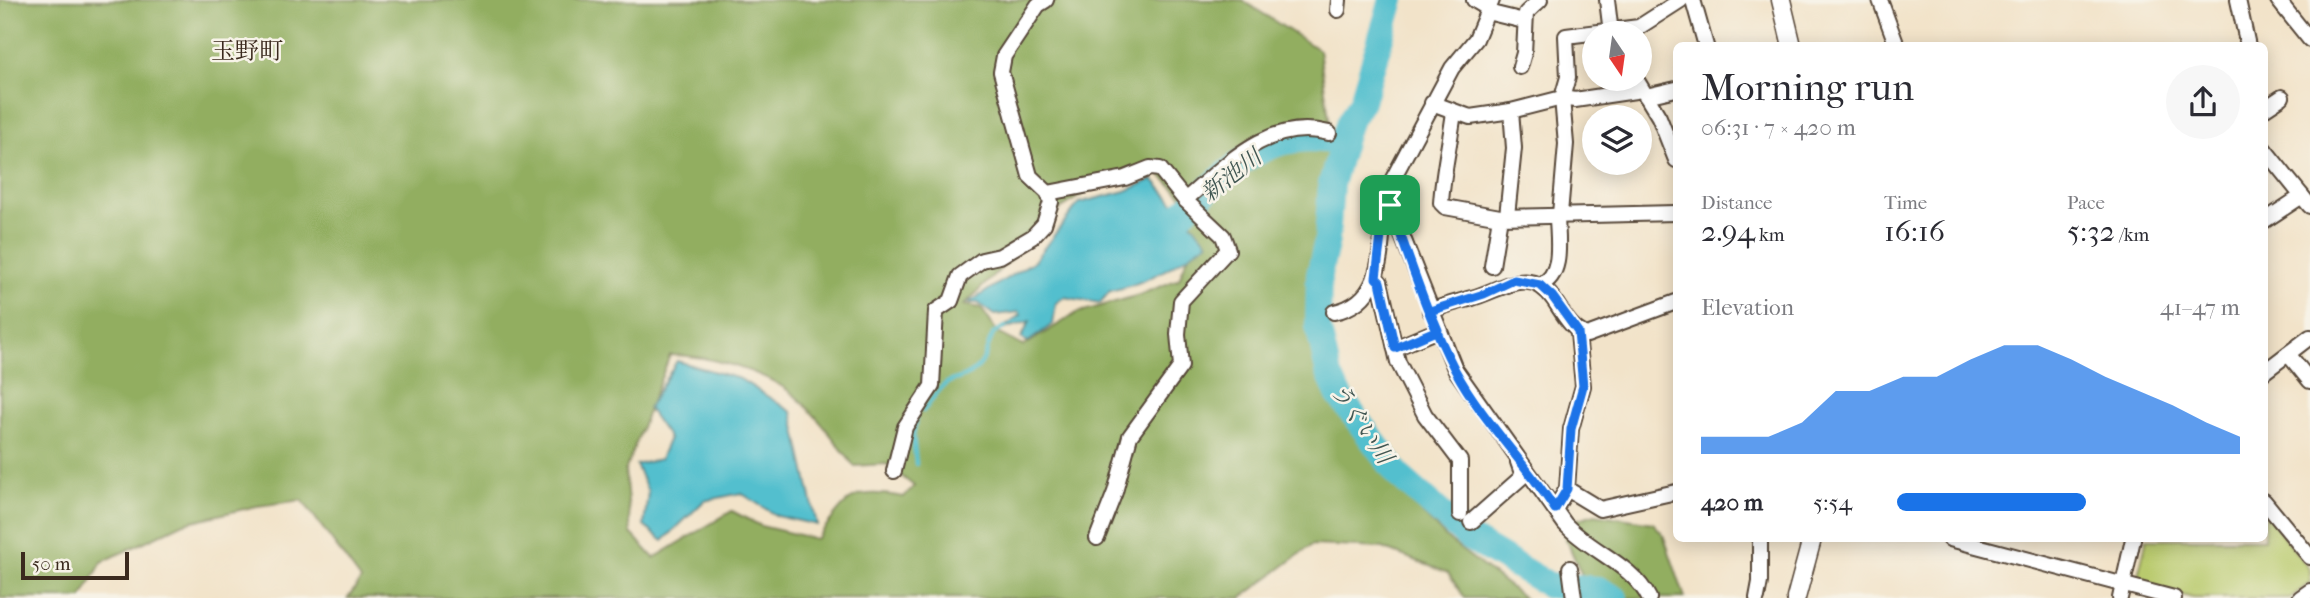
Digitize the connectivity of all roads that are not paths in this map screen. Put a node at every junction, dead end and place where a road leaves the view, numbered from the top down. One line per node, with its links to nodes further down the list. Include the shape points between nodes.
1 (1046, 0): 35 (street, via 1004,56 1001,72 1030,176)
2 (1475, 0): 11 (street)
3 (1540, 0): 12 (street)
4 (1607, 0): 13 (street)
5 (1681, 0): 14 (street)
6 (1693, 0): 17 (street)
7 (1781, 0): 18 (street)
8 (1880, 0): 19 (street)
9 (2238, 0): 20 (street)
10 (2278, 0): 16 (street)
11 (1489, 7): 12 (street); 28 (street, via 1476,39)
12 (1524, 21): 21 (street)
13 (1609, 21)
14 (1648, 21)
15 (1582, 35): 27 (street, via 1566,36 1568,77)
16 (2310, 40)
17 (1705, 42)
18 (1791, 42)
19 (1896, 42)
20 (2247, 42)
21 (1520, 67)
22 (1652, 88): 23 (street)
23 (1673, 89)
24 (1624, 91): 27 (street)
25 (1642, 91): 33 (street)
26 (2282, 97): 29 (street)
27 (1562, 98): 30 (street); 40 (street, via 1566,144)
28 (1432, 103): 31 (street); 38 (street, via 1389,186)
29 (2268, 106)
30 (1511, 111): 31 (street, via 1470,117); 41 (street, via 1514,148)
31 (1454, 112): 41 (street, via 1443,163 1441,203)
32 (1329, 133): 36 (street, via 1271,135 1241,153)
33 (1673, 154)
34 (2268, 154): 37 (street)
35 (1048, 193): 36 (street, via 1125,178 1150,168 1160,169); 57 (street, via 1051,202 1044,223 1032,237 1000,256 982,260 960,276 951,301 936,311 932,386 905,428)
36 (1185, 200): 62 (street, via 1223,236 1228,250 1181,301 1181,366 1130,436)
37 (2306, 201): 42 (street)
38 (1390, 205): 44 (street, via 1384,211); 47 (street)
39 (1673, 213): 40 (street)
40 (1558, 215): 41 (street); 45 (street, via 1558,259)
41 (1503, 216): 43 (street)
42 (2268, 219)
43 (1492, 266)
44 (1376, 278): 48 (street, via 1364,299); 52 (street)
45 (1540, 285): 47 (street, via 1514,280); 50 (street)
46 (1673, 303): 50 (street, via 1594,333)
47 (1430, 311): 49 (street)
48 (1334, 312)
49 (1438, 330): 52 (street); 56 (street, via 1470,393)
50 (1578, 332): 58 (street, via 1583,386 1571,429)
51 (2310, 337): 53 (street)
52 (1395, 348): 56 (street, via 1425,415 1460,461 1465,518 1523,476)
53 (2288, 354): 54 (street); 55 (street)
54 (2268, 369)
55 (2310, 381)
56 (1519, 460): 61 (street)
57 (894, 471)
58 (1567, 489): 59 (street, via 1600,509); 61 (street)
59 (1673, 493)
60 (2268, 506): 67 (street)
61 (1555, 509): 72 (street, via 1581,541 1642,583)
62 (1097, 538)
63 (1760, 542): 73 (street)
64 (1811, 542): 74 (street)
65 (1960, 542): 70 (street)
66 (2132, 542): 70 (street)
67 (2310, 557)
68 (1570, 568): 71 (street)
69 (2310, 591): 76 (street)
70 (2121, 592): 75 (street)
71 (1574, 598)
72 (1649, 598)
73 (1757, 598)
74 (1796, 598)
75 (2174, 598)
76 (2300, 598)

